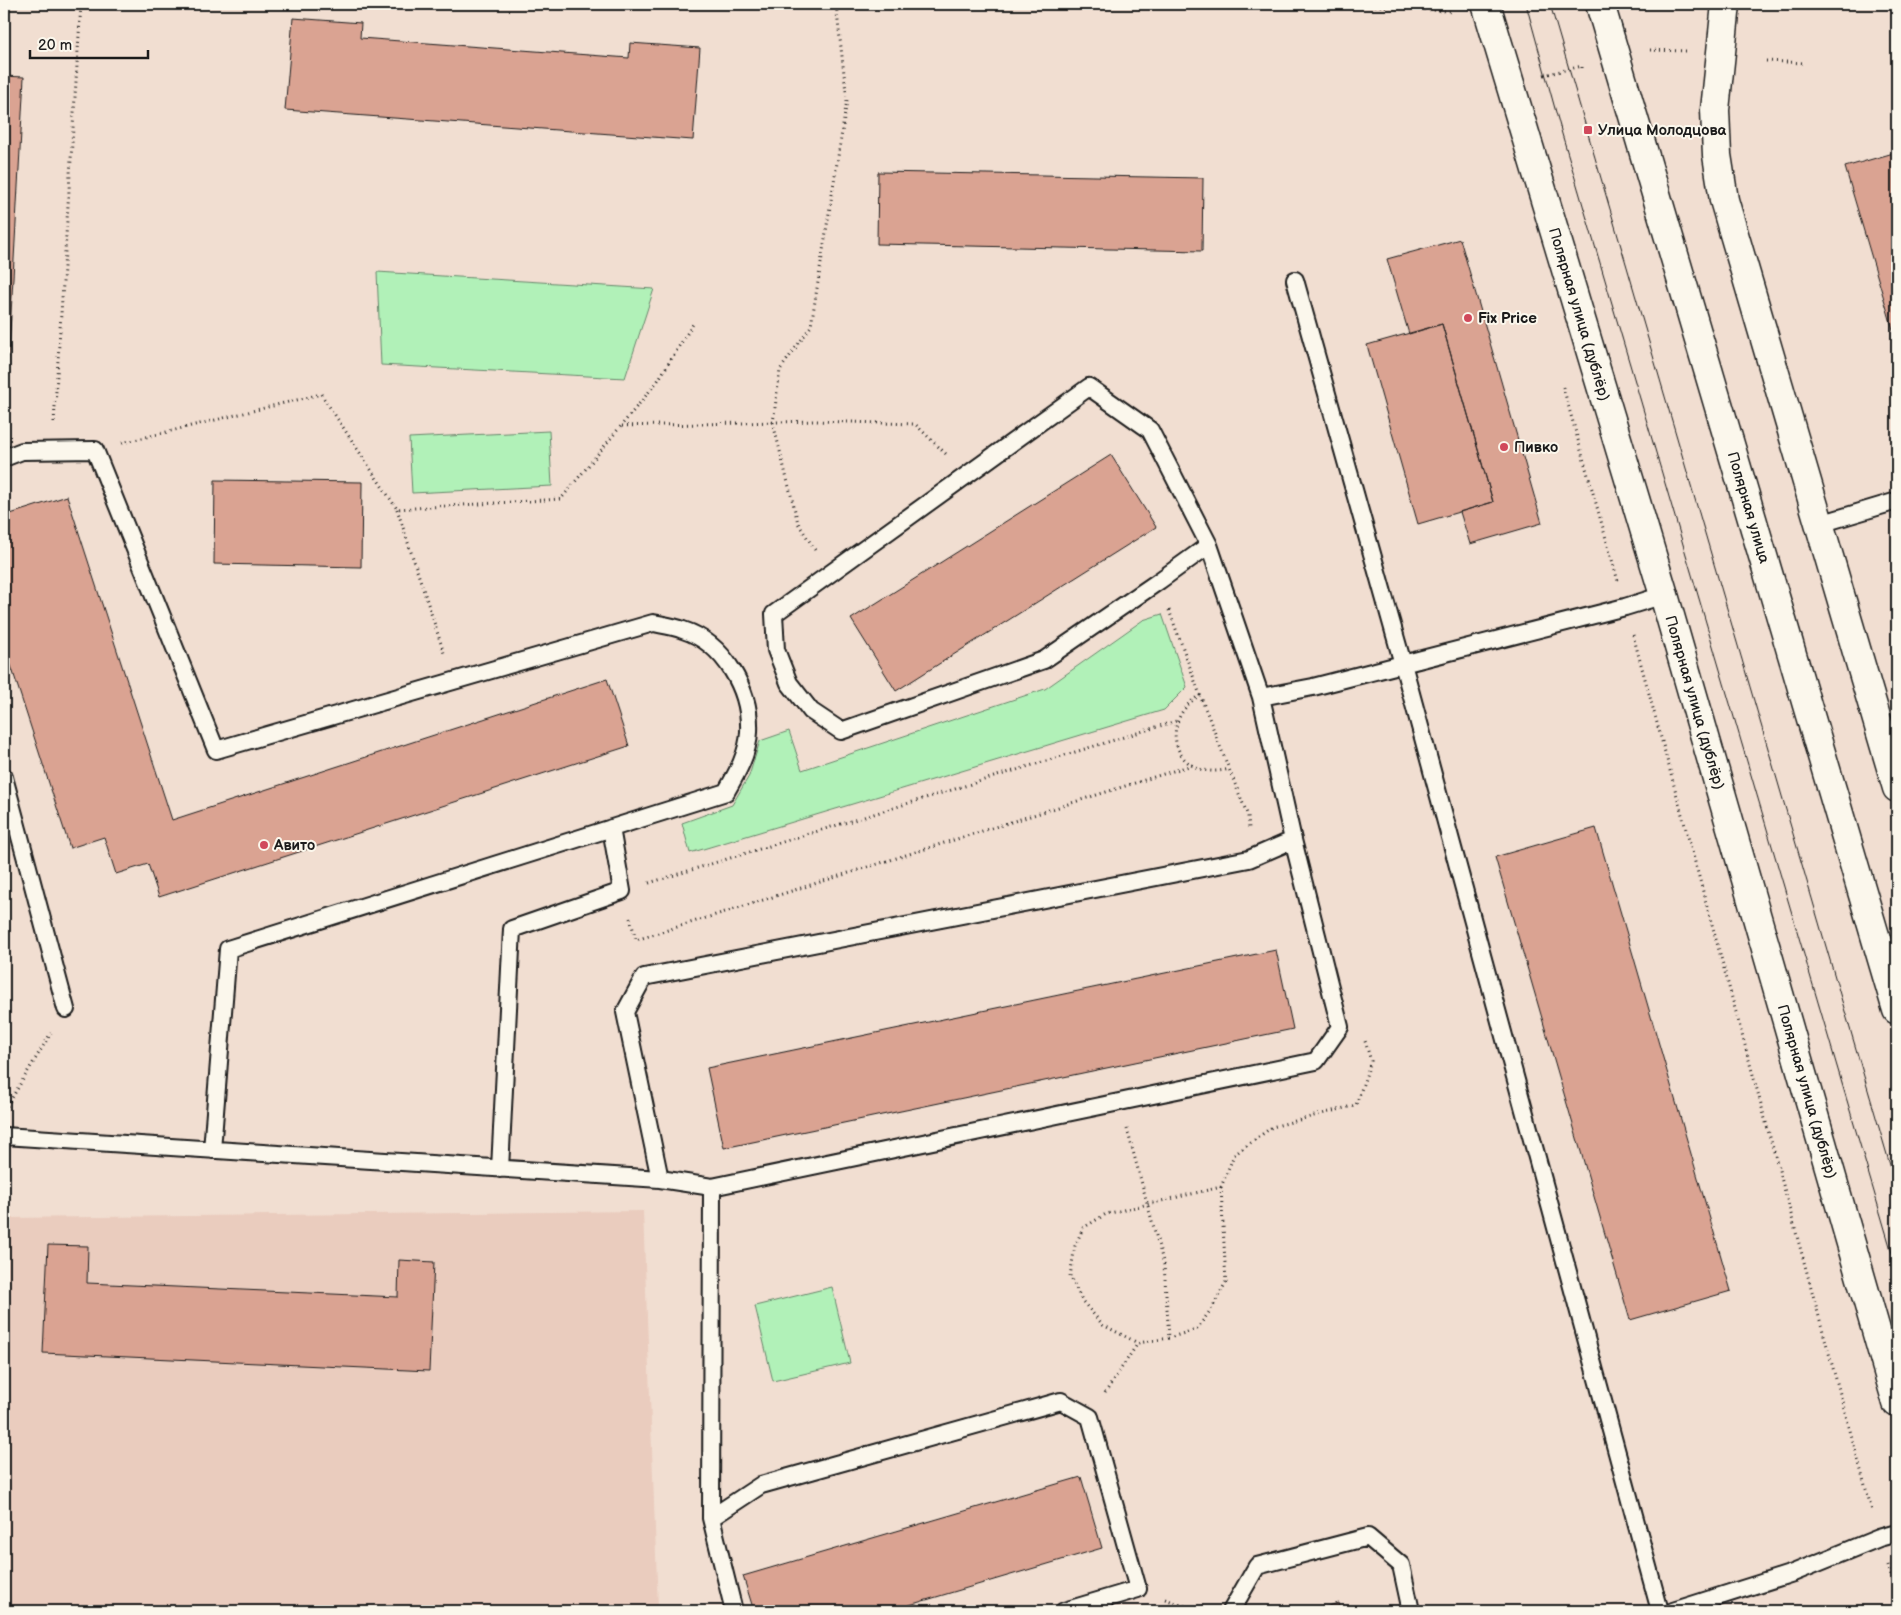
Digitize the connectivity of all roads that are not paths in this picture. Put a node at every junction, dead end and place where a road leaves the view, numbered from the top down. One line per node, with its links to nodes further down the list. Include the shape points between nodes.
1 (1486, 4): 9 (main road, Полярная улица (дублёр))
2 (1600, 4): 17 (main road, Полярная улица)
3 (1726, 4): 7 (main road, via 1715,110 1724,200)
4 (1295, 280): 10 (lane)
5 (4, 458): 14 (lane, via 22,451 94,450 216,750 653,623 684,630 712,646 733,670 746,700 749,732 742,764 726,792)
6 (1897, 501): 7 (lane)
7 (1820, 524): 13 (main road)
8 (1209, 545): 8 (lane, via 1044,660 841,731 811,711 789,684 776,650 774,614 1089,387 1150,430); 11 (lane)
9 (1664, 595): 10 (lane); 23 (main road, Полярная улица (дублёр))
10 (1403, 664): 11 (lane); 30 (lane)
11 (1261, 697): 15 (lane)
12 (4, 777): 16 (lane)
13 (1897, 788)
14 (611, 828): 19 (lane, via 228,949); 20 (lane, via 622,891 512,930)
15 (1293, 840): 21 (lane, via 1249,859 644,977 625,1012); 22 (lane, via 1340,1028 1316,1061)
16 (66, 1008)
17 (1897, 1010)
18 (4, 1136): 19 (lane)
19 (212, 1150): 20 (lane)
20 (500, 1169): 21 (lane)
21 (660, 1179): 22 (lane)
22 (712, 1187): 24 (lane)
23 (1897, 1404)
24 (711, 1518): 26 (lane); 27 (lane, via 760,1485 1061,1401 1090,1417 1138,1589)
25 (1897, 1533): 31 (lane, via 1793,1573)
26 (734, 1611)
27 (1064, 1611)
28 (1231, 1611): 29 (lane, via 1257,1566 1368,1537 1401,1565)
29 (1411, 1611)
30 (1660, 1611)
31 (1673, 1611)

